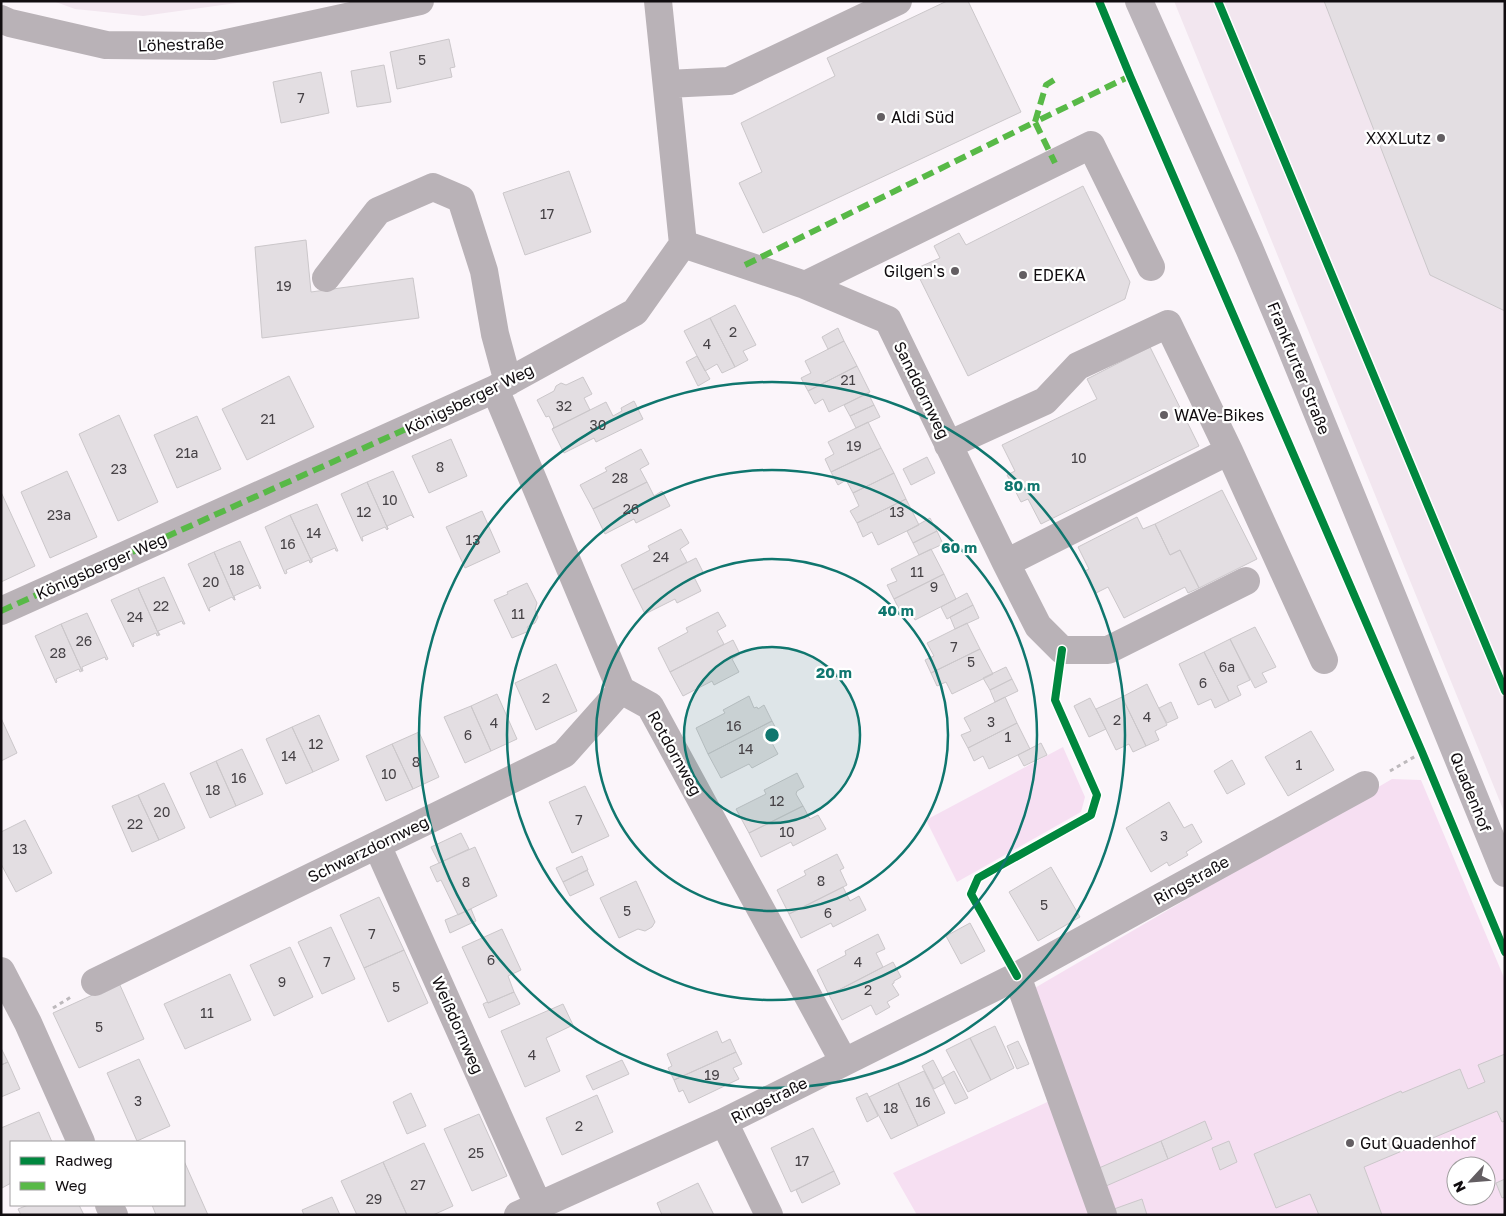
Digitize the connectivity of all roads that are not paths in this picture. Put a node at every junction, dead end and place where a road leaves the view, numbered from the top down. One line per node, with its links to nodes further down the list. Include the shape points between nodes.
1 (420, 1): 5 (street, Löhestraße, via 213,46 106,45 10,24)
2 (658, 1): 6 (street)
3 (898, 1): 6 (street, via 730,81)
4 (1139, 1): 19 (main road, Frankfurter Straße, via 1260,275)
5 (1, 19)
6 (667, 84): 7 (street)
7 (683, 244): 10 (street, Sanddornweg); 11 (street, Königsberger Weg, via 636,312)
8 (1151, 267): 10 (street, via 1091,145)
9 (326, 278): 11 (street, via 378,211 433,187 460,199 484,271)
10 (805, 285): 12 (street, Sanddornweg, via 888,320)
11 (502, 386): 16 (street, Königsberger Weg); 18 (street)
12 (948, 444): 13 (street, via 1045,402 1078,366 1168,324); 14 (street, Sanddornweg)
13 (1229, 451): 14 (street); 17 (street)
14 (1006, 563): 15 (street, Sanddornweg, via 1038,626 1062,650 1108,650)
15 (1246, 581)
16 (1, 611)
17 (1324, 660)
18 (621, 690): 21 (street, Schwarzdornweg, via 564,754); 26 (street, Rotdornweg, via 650,706)
19 (1450, 738): 22 (main road, Quadenhof)
20 (1365, 785): 24 (street, Ringstraße)
21 (377, 845): 25 (street, Schwarzdornweg); 29 (street, Weißdornweg)
22 (1505, 873)
23 (1, 971): 28 (street)
24 (1017, 976): 26 (street, Ringstraße); 31 (street)
25 (95, 982)
26 (844, 1062): 27 (street, Ringstraße)
27 (724, 1122): 29 (street, Ringstraße); 30 (street)
28 (81, 1141)
29 (528, 1210)
30 (769, 1215)
31 (1102, 1215)

